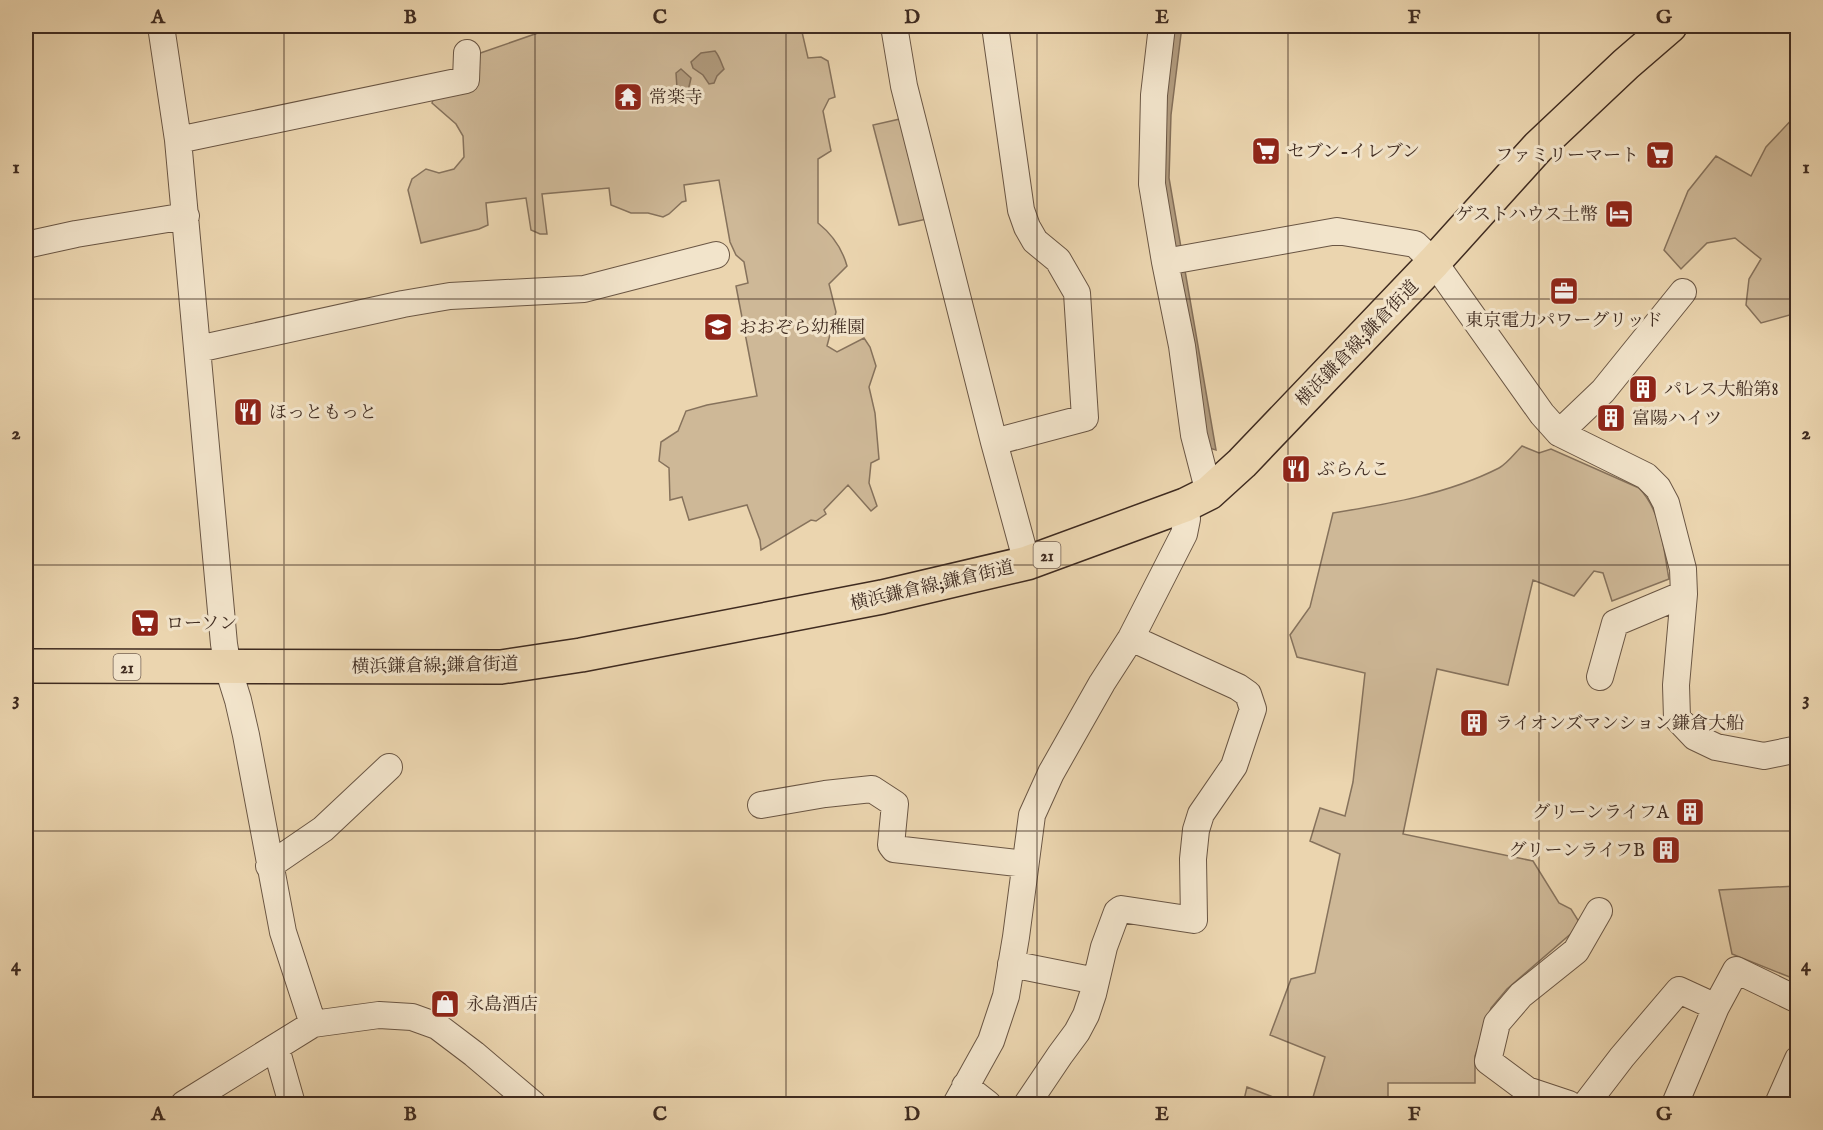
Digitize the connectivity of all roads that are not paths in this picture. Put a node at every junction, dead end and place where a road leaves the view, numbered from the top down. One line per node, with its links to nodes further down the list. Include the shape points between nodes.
1 (161, 26): 7 (street)
2 (894, 26): 16 (street, via 904,86)
3 (995, 26): 16 (street, via 1021,210 1035,241 1058,260 1077,293 1085,418)
4 (1162, 26): 11 (street, via 1154,95 1152,184)
5 (1670, 26): 12 (main road, 横浜鎌倉線;鎌倉街道 / 21, via 1538,147)
6 (467, 53): 7 (street, via 466,81)
7 (178, 140): 8 (street)
8 (186, 216): 9 (street); 14 (street)
9 (26, 245)
10 (716, 255): 14 (street, via 584,289 435,298)
11 (1165, 262): 12 (street, via 1337,231 1415,244); 17 (street, via 1182,346 1194,435)
12 (1434, 262): 15 (street); 17 (main road, 横浜鎌倉線;鎌倉街道 / 21, via 1242,463)
13 (1683, 292): 15 (street, via 1603,391)
14 (198, 349): 22 (street)
15 (1559, 433): 19 (street, via 1646,477 1658,488 1666,503 1683,569)
16 (994, 442): 18 (street)
17 (1197, 499): 18 (main road, 横浜鎌倉線;鎌倉街道 / 21); 20 (street, via 1184,534)
18 (1027, 563): 22 (main road, 横浜鎌倉線;鎌倉街道 / 21, via 816,611 501,667)
19 (1684, 594): 23 (street, via 1615,623); 24 (street, via 1677,718 1695,738 1716,747 1764,756)
20 (1131, 638): 27 (street, via 1051,773 1032,815); 31 (street, via 1238,687 1248,694 1253,709 1234,766 1201,814 1196,830 1194,920 1121,909 1104,947)
21 (26, 666): 22 (main road, 横浜鎌倉線;鎌倉街道 / 21)
22 (228, 668): 28 (street, via 246,735)
23 (1600, 677)
24 (1797, 749)
25 (389, 767): 28 (street, via 323,829)
26 (761, 805): 27 (street, via 872,789 895,804 891,845 894,849)
27 (1025, 864): 30 (street)
28 (269, 866): 34 (street, via 283,932)
29 (1599, 911): 43 (street, via 1576,951 1521,995 1497,1023 1488,1061 1527,1090)
30 (1011, 964): 31 (street); 37 (street, via 1006,996 991,1041)
31 (1096, 981): 42 (street, via 1077,1032)
32 (1797, 1000): 33 (street, via 1736,970)
33 (1716, 1007): 44 (street, via 1679,990); 45 (street)
34 (313, 1024): 35 (street); 40 (street, via 379,1015 412,1017 437,1026)
35 (276, 1048): 38 (street); 39 (street)
36 (1797, 1059): 46 (street)
37 (961, 1095): 41 (street)
38 (184, 1104)
39 (292, 1104)
40 (533, 1104)
41 (988, 1104)
42 (1027, 1104)
43 (1569, 1104)
44 (1586, 1104)
45 (1675, 1104)
46 (1778, 1104)

